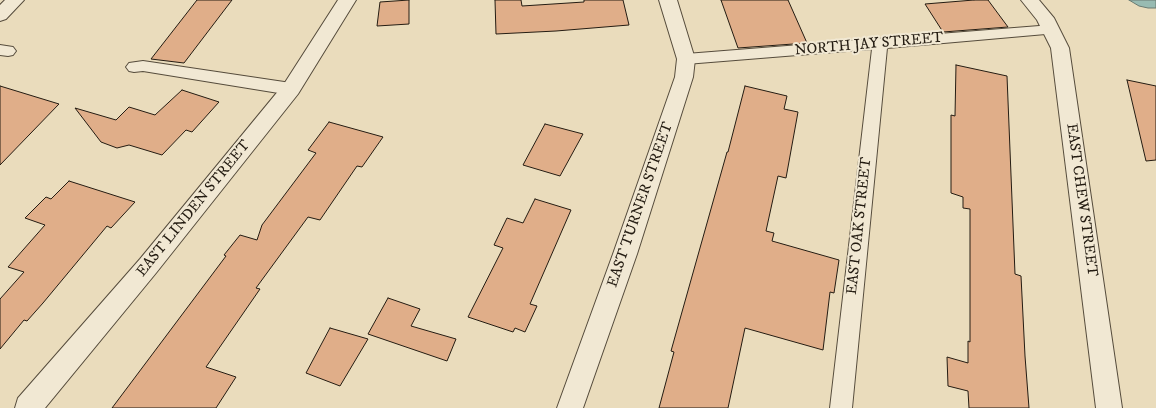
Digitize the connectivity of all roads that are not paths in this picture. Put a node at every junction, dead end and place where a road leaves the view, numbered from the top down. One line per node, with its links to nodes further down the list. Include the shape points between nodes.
1 (15, 0): 5 (street)
2 (347, 0): 10 (street, EAST LINDEN STREET)
3 (668, 0): 8 (street, EAST TURNER STREET)
4 (1030, 0): 6 (street, EAST CHEW STREET)
5 (0, 15)
6 (1052, 30): 7 (lane, NORTH JAY STREET); 14 (street, EAST CHEW STREET, via 1060,48)
7 (880, 44): 8 (lane, NORTH JAY STREET); 13 (lane, EAST OAK STREET)
8 (686, 59): 12 (street, EAST TURNER STREET, via 684,77)
9 (134, 67): 10 (lane, via 143,66)
10 (292, 89): 11 (street, EAST LINDEN STREET)
11 (28, 408)
12 (570, 408)
13 (841, 408)
14 (1109, 408)

